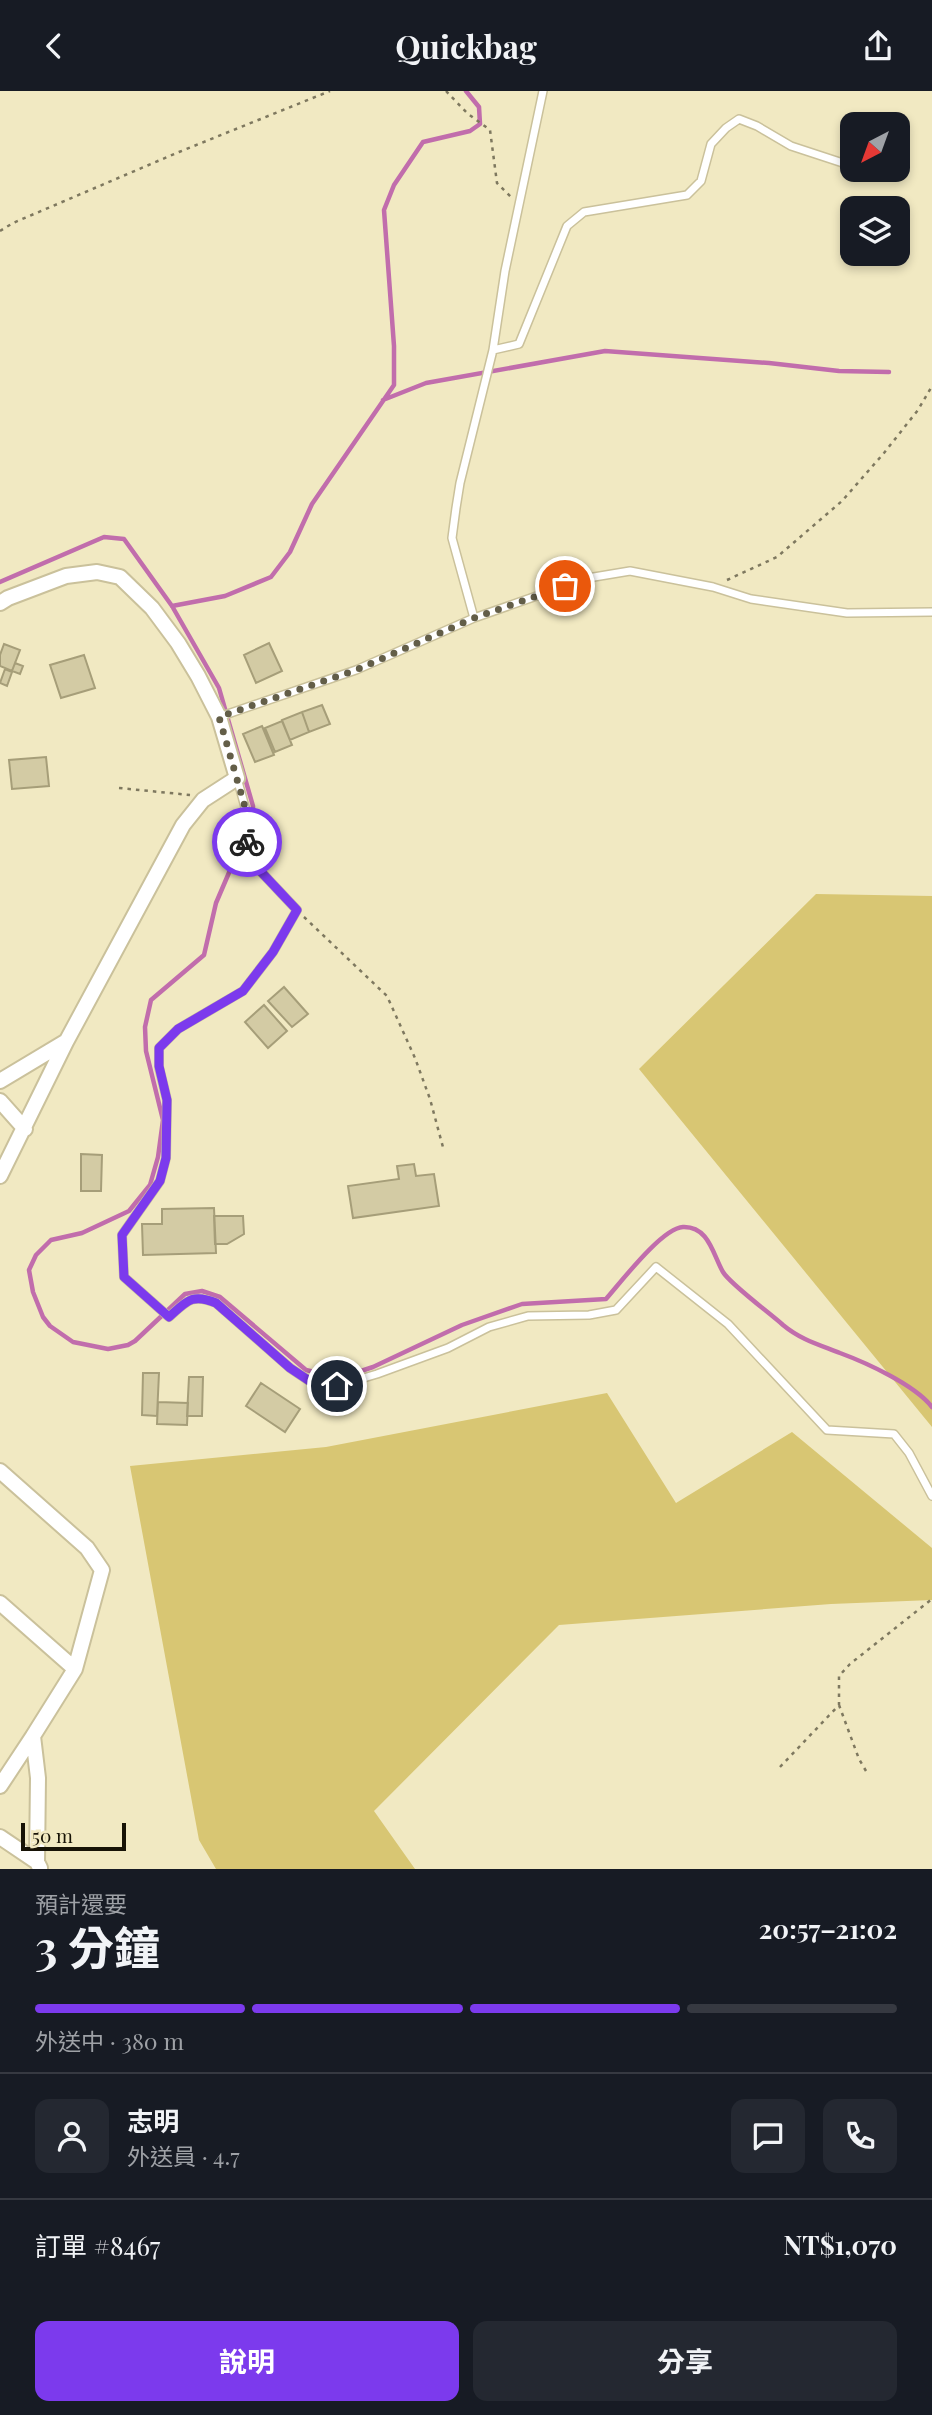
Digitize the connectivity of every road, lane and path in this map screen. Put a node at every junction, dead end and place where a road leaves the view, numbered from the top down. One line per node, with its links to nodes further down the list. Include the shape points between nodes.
1 (330, 91): 6 (path)
2 (446, 91): 5 (path, via 490,130 498,183)
3 (543, 91): 5 (lane)
4 (840, 162): 7 (lane, via 791,146 739,120 710,144 701,181 687,195 584,212 567,226 519,344)
5 (518, 204): 7 (lane)
6 (0, 231)
7 (493, 350): 12 (lane, via 460,483 452,538)
8 (932, 386): 9 (path, via 842,501 777,557)
9 (713, 587): 11 (lane, via 751,599 847,613); 12 (lane, via 630,571 588,577)
10 (0, 603): 13 (street, via 66,576 97,572 120,577 152,608 178,643)
11 (932, 612)
12 (474, 618): 13 (lane, via 356,670)
13 (219, 717): 14 (street)
14 (237, 778): 16 (street); 17 (lane, via 245,807 248,858)
15 (119, 788): 16 (path, via 193,795)
16 (203, 800): 18 (street, via 176,837)
17 (297, 910): 22 (path, via 387,996 415,1058); 25 (lane, via 243,991 178,1029 159,1048 167,1100 166,1158 160,1181 122,1235 124,1277 169,1317 187,1301 202,1297 216,1303 290,1368 314,1384 337,1386 528,1316 616,1310 656,1267 728,1324 827,1430 894,1434)
18 (66, 1042): 19 (street); 21 (street)
19 (0, 1081)
20 (0, 1101): 21 (street)
21 (24, 1129): 23 (street)
22 (444, 1151)
23 (0, 1176)
24 (0, 1471): 28 (street, via 87,1548 102,1570)
25 (932, 1496)
26 (932, 1599): 29 (path, via 850,1664 839,1677)
27 (0, 1603): 28 (street)
28 (75, 1669): 30 (street)
29 (839, 1705): 31 (path); 32 (path)
30 (33, 1736): 33 (street); 35 (street)
31 (780, 1767)
32 (866, 1771)
33 (0, 1786)
34 (0, 1837): 35 (street)
35 (39, 1865)

